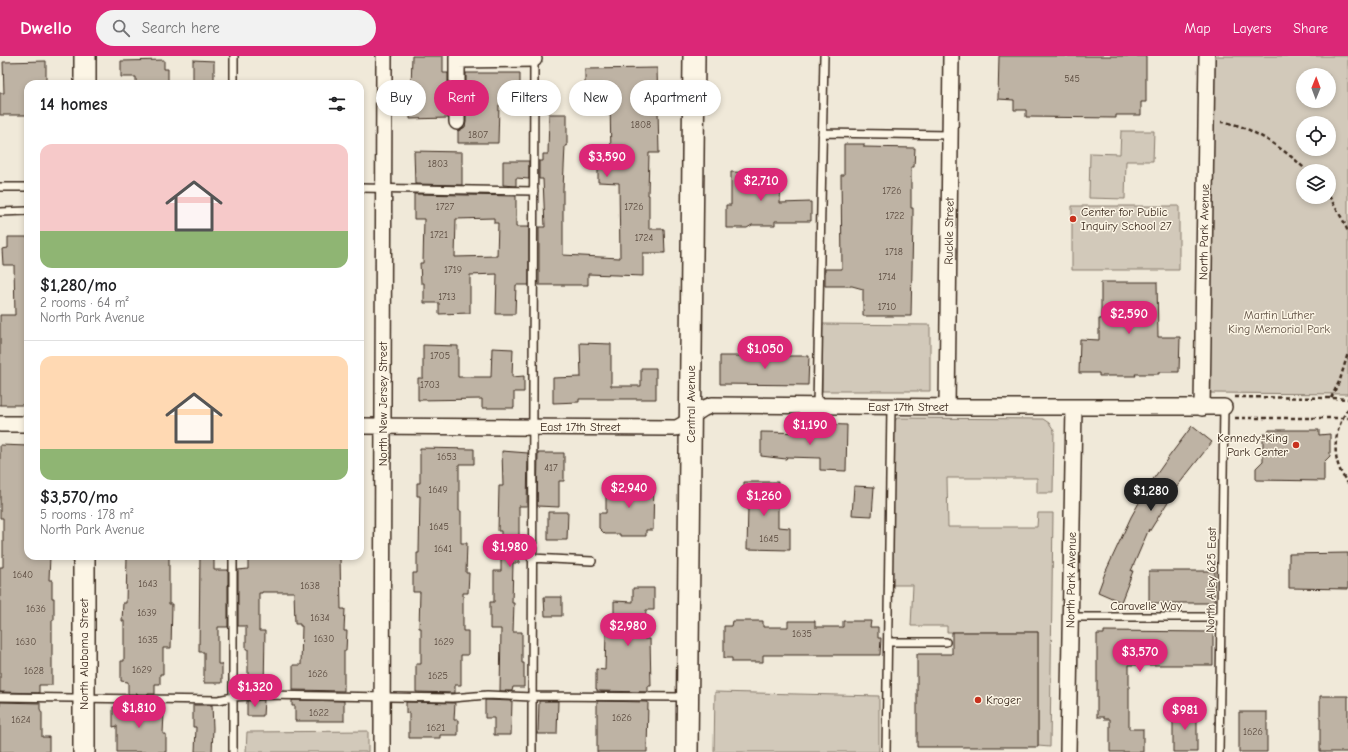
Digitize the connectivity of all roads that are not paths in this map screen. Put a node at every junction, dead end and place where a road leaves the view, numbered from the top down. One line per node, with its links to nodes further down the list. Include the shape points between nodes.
1 (85, 56): 10 (main road)
2 (234, 56): 11 (lane)
3 (384, 56): 18 (street, North New Jersey Street)
4 (694, 56): 28 (main road, Central Avenue)
5 (824, 56): 13 (lane)
6 (950, 56): 14 (street, Ruckle Street)
7 (1207, 56): 27 (street, North Park Avenue)
8 (457, 58): 9 (street); 12 (street)
9 (534, 58): 19 (lane)
10 (85, 80)
11 (234, 80)
12 (457, 122)
13 (822, 133): 14 (lane); 22 (lane)
14 (950, 135): 24 (street, Ruckle Street)
15 (0, 187): 16 (lane)
16 (24, 187)
17 (364, 188): 18 (lane)
18 (384, 189): 19 (lane); 32 (street, North New Jersey Street)
19 (534, 191): 33 (lane)
20 (0, 212): 21 (lane)
21 (24, 212)
22 (817, 406): 23 (street, East 17th Street); 28 (street, East 17th Street, via 712,405)
23 (891, 407): 24 (street, East 17th Street); 40 (lane)
24 (946, 407): 26 (street, East 17th Street)
25 (1224, 407): 27 (street, East 17th Street); 39 (lane, North Alley 625 East)
26 (1074, 408): 27 (street, East 17th Street); 38 (street, North Park Avenue)
27 (1202, 408)
28 (691, 418): 33 (street, East 17th Street, via 676,428); 46 (main road, Central Avenue)
29 (0, 424): 30 (street)
30 (24, 424)
31 (364, 426): 32 (street, East 17th Street)
32 (383, 426): 33 (street, East 17th Street); 45 (street, North New Jersey Street)
33 (533, 427): 34 (lane)
34 (532, 558): 37 (lane); 42 (lane)
35 (84, 560): 43 (main road, North Alabama Street)
36 (233, 560): 44 (lane)
37 (592, 561)
38 (1070, 616): 39 (lane, Caravelle Way); 54 (street, North Park Avenue)
39 (1221, 617): 55 (lane, North Alley 625 East)
40 (888, 642): 41 (lane); 53 (lane)
41 (946, 642)
42 (532, 696): 45 (lane); 46 (lane); 51 (lane)
43 (84, 697): 44 (lane, via 218,700); 47 (lane); 48 (main road, North Alabama Street)
44 (233, 697): 45 (lane); 49 (lane)
45 (382, 697): 50 (street, North New Jersey Street)
46 (688, 697): 52 (main road, Central Avenue)
47 (0, 698)
48 (84, 752)
49 (233, 752)
50 (382, 752)
51 (532, 752)
52 (687, 752)
53 (886, 752)
54 (1068, 752)
55 (1219, 752)

